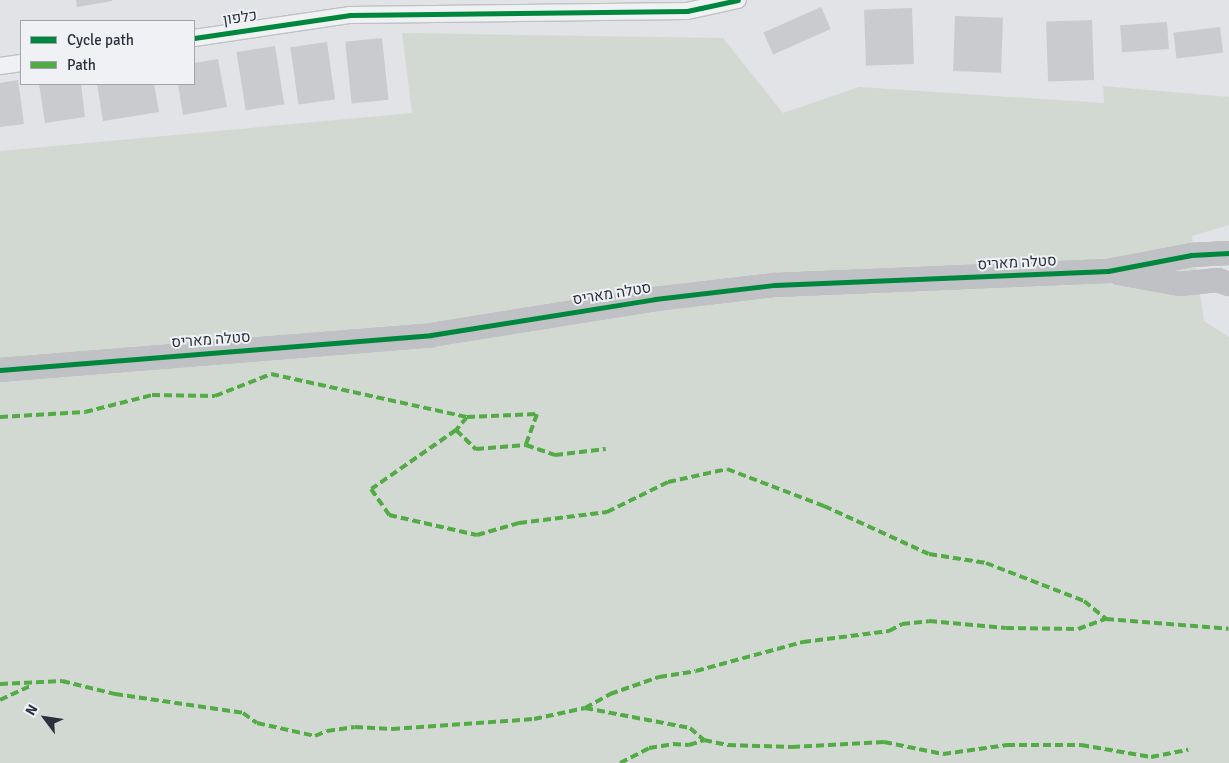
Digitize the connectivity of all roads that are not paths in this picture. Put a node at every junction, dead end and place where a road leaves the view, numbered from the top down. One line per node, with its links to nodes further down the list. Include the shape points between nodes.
1 (738, 0): 2 (street, כלפון, via 688,11 350,15)
2 (195, 38)
3 (20, 63): 4 (street)
4 (0, 66)
5 (1229, 253): 6 (street, סטלה מאריס, via 1191,256)
6 (1108, 271): 7 (street, סטלה מאריס, via 1164,283 1218,280); 8 (street, סטלה מאריס, via 775,285 431,335)
7 (1229, 284)
8 (0, 370)

